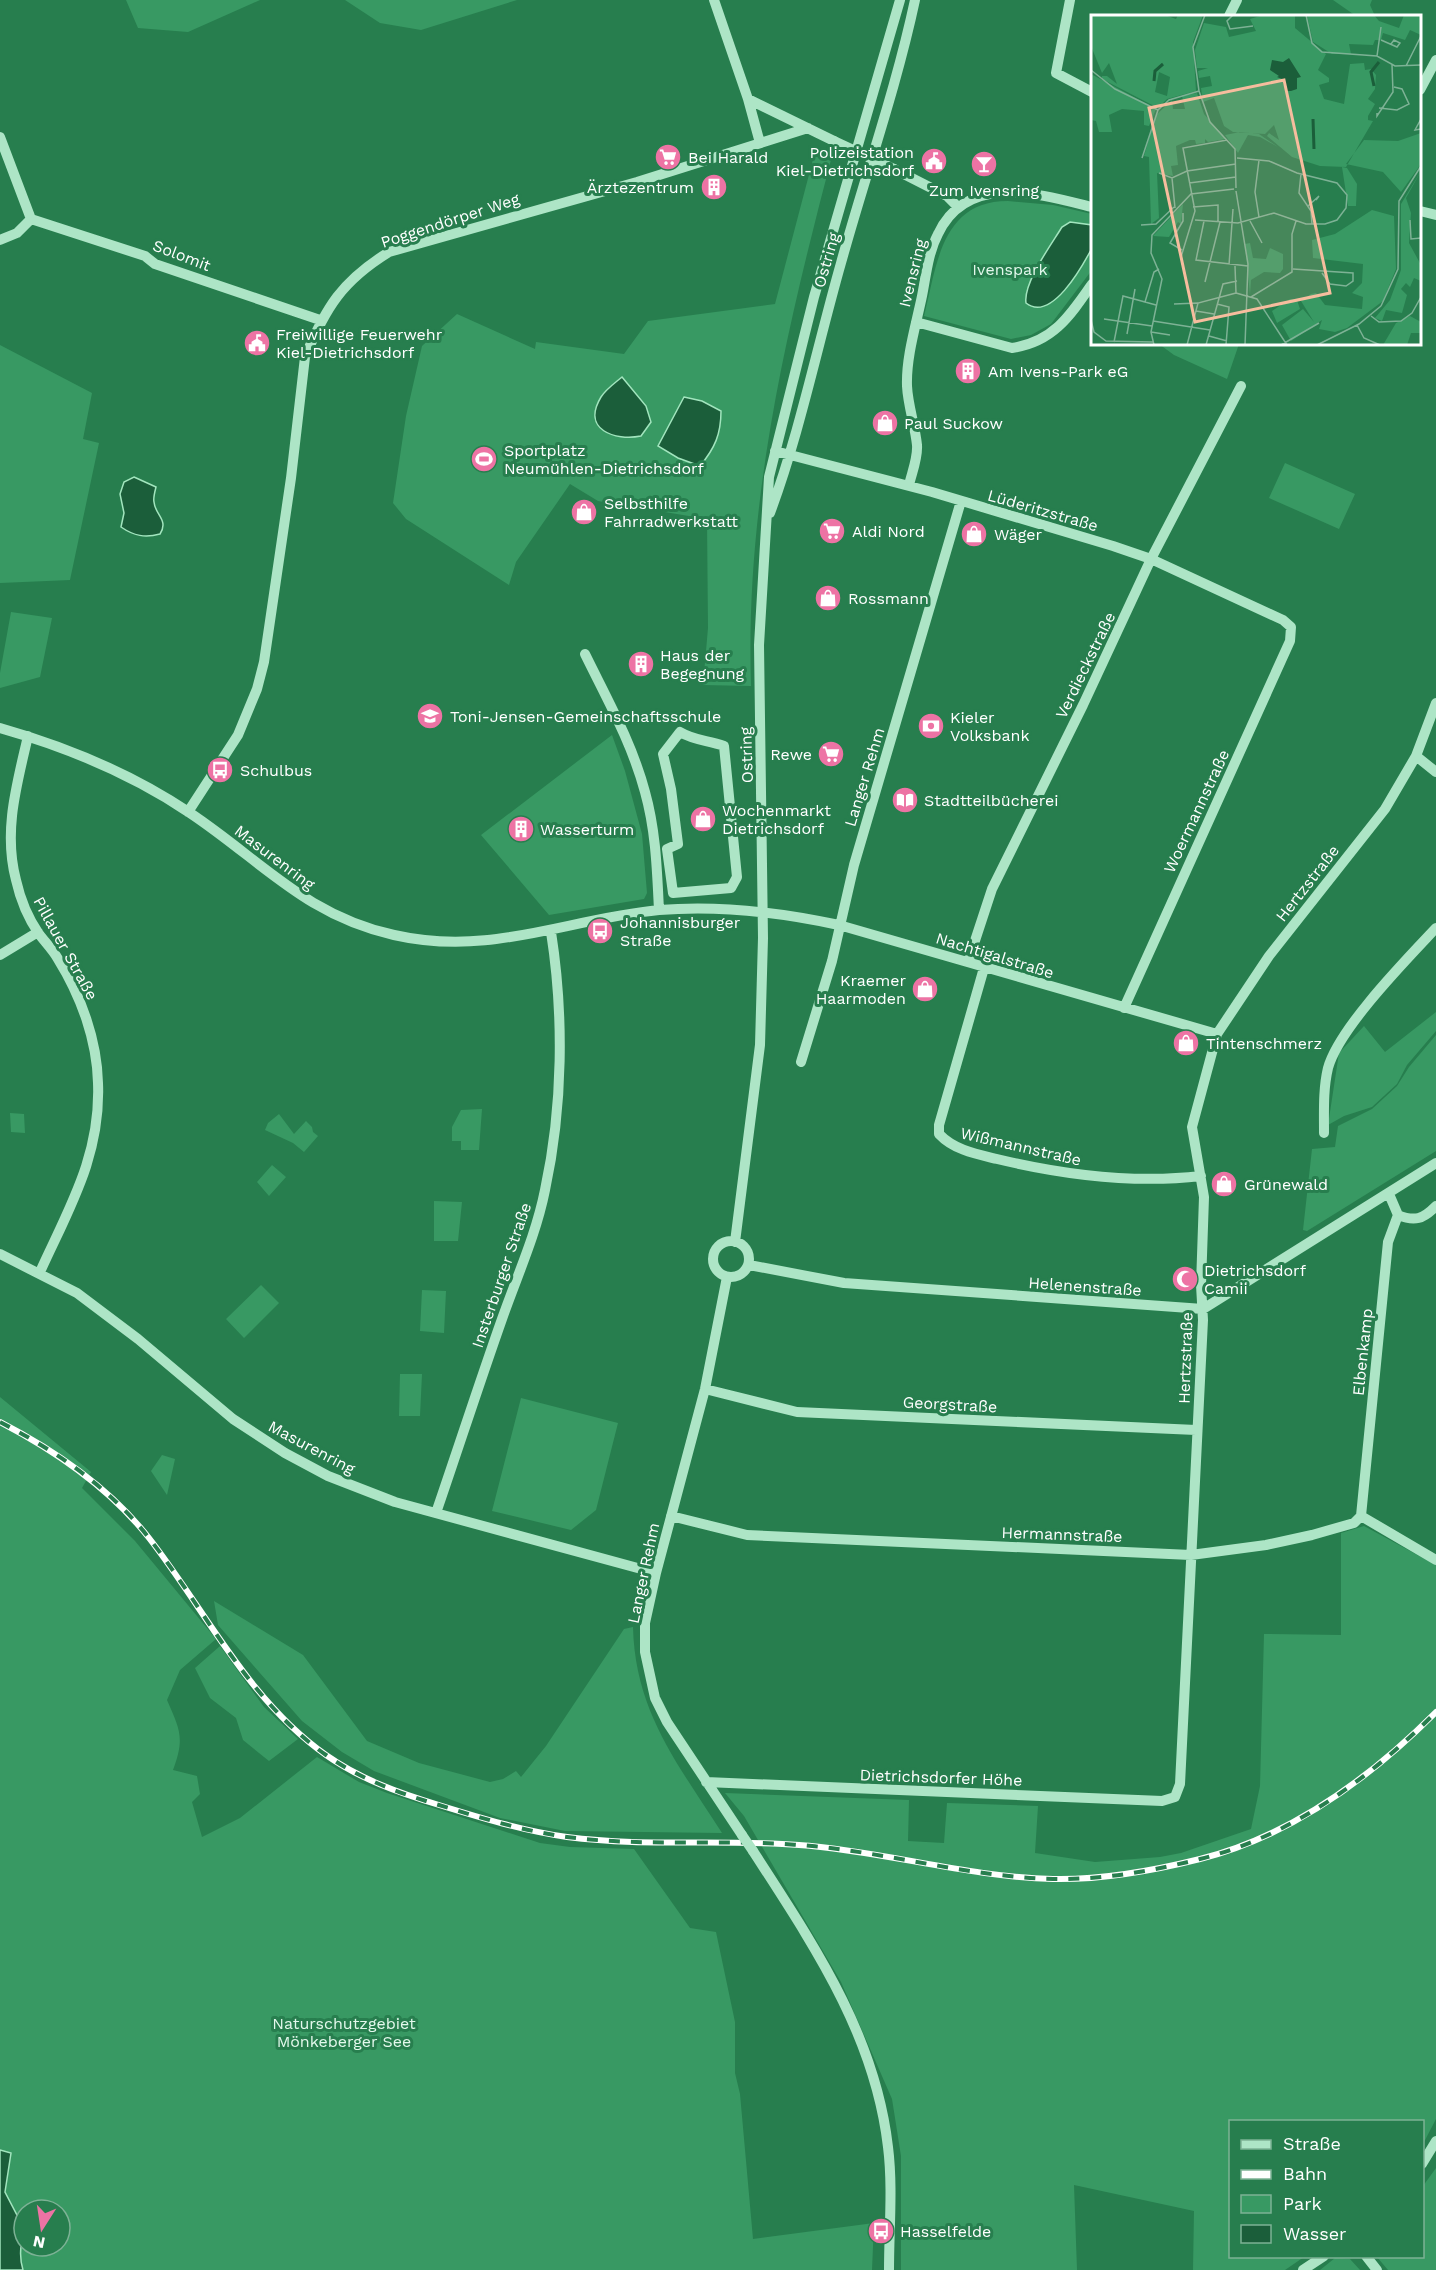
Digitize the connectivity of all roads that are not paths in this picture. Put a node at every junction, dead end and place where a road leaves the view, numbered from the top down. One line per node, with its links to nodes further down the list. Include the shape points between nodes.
1 (714, 0): 10 (street)
2 (900, 0): 24 (street, Ostring, via 814,297)
3 (915, 0): 25 (street, Ostring)
4 (1070, 0): 9 (street, via 1056,73)
5 (1237, 0): 6 (street)
6 (1230, 15)
7 (1436, 60): 8 (street)
8 (1421, 86)
9 (1091, 91)
10 (748, 99): 11 (street); 13 (street)
11 (808, 128): 13 (street, Poggendörper Weg); 14 (street, bridge, via 946,196)
12 (0, 136): 18 (street)
13 (760, 143): 21 (street, Poggendörper Weg, via 389,252 348,282)
14 (957, 206): 15 (street, via 983,195 1002,193 1054,197); 22 (street, Ivensring, via 937,235)
15 (1091, 207)
16 (1421, 211): 17 (street)
17 (1436, 215)
18 (31, 219): 19 (street, via 16,233); 21 (street, Solomit)
19 (0, 240)
20 (1091, 285): 22 (street, Ivensring, via 1054,333 1027,346 1012,348)
21 (320, 320): 38 (street, Poggendörper Weg, via 305,357 270,629 257,689 238,735)
22 (916, 322): 26 (street, via 907,384 917,445)
23 (1241, 386): 29 (street, Verdieckstraße)
24 (775, 452): 25 (street, Lüderitzstraße); 28 (street, Ostring)
25 (791, 455): 26 (street, Lüderitzstraße); 28 (street, Ostring)
26 (909, 485): 27 (street, Lüderitzstraße)
27 (960, 501): 29 (street, Lüderitzstraße); 41 (street, Langer Rehm)
28 (765, 528): 40 (street, Ostring, via 759,645)
29 (1151, 559): 30 (street, Lüderitzstraße); 46 (street, Verdieckstraße, via 992,889)
30 (1291, 627): 48 (street, Woermannstraße, via 1290,641)
31 (585, 654): 39 (street, via 627,738 645,792 656,851)
32 (1436, 703): 36 (street, Hertzstraße)
33 (0, 728): 34 (street, Masurenring)
34 (28, 736): 38 (street, Masurenring, via 89,758); 43 (street, Pillauer Straße, via 10,828 11,854 22,899)
35 (724, 746): 35 (street, via 737,877 731,888 673,893 667,849 678,844 663,754 680,732 696,742 709,740)
36 (1416, 756): 37 (street); 49 (street, Hertzstraße, via 1385,809 1269,956)
37 (1436, 772)
38 (188, 812): 44 (street, Masurenring, via 285,886 337,916 367,927 424,940 472,943)
39 (659, 910): 40 (street, Masurenring); 44 (street, Masurenring)
40 (763, 910): 41 (street, Nachtigalstraße); 57 (street, via 760,1045)
41 (839, 925): 46 (street, Nachtigalstraße); 50 (street, Langer Rehm)
42 (1436, 928): 51 (street, via 1374,997 1334,1052 1323,1099)
43 (38, 932): 45 (street); 60 (street, Pillauer Straße, via 57,957 83,1008 97,1062 98,1085 90,1161)
44 (550, 932): 65 (street, Insterburger Straße, via 559,1043 553,1141 545,1190 524,1263)
45 (0, 956)
46 (968, 962): 47 (street, Nachtigalstraße)
47 (984, 968): 48 (street, Nachtigalstraße); 53 (street, Wißmannstraße, via 939,1125 939,1134 948,1144 1070,1174 1137,1180)
48 (1124, 1008): 49 (street, Nachtigalstraße)
49 (1217, 1034): 53 (street, Hertzstraße, via 1192,1127)
50 (801, 1062)
51 (1324, 1133)
52 (1436, 1163): 54 (street)
53 (1201, 1176): 62 (street, Hertzstraße)
54 (1389, 1194): 56 (street); 62 (street)
55 (1436, 1206): 56 (street, via 1424,1218 1411,1220)
56 (1398, 1215): 67 (street, Elbenkamp, via 1388,1242)
57 (735, 1242): 59 (street, via 745,1248); 61 (street, via 719,1246 714,1255 718,1271)
58 (0, 1254): 60 (street, Masurenring)
59 (749, 1265): 61 (street, via 743,1273); 62 (street, Helenenstraße, via 844,1283)
60 (40, 1272): 65 (street, Masurenring, via 99,1308 233,1419 285,1453 328,1476)
61 (727, 1277): 63 (street, Langer Rehm)
62 (1203, 1309): 64 (street, Hertzstraße)
63 (705, 1389): 64 (street, Georgstraße, via 797,1412); 66 (street, Langer Rehm)
64 (1196, 1430): 68 (street, Hertzstraße)
65 (435, 1513): 70 (street, Masurenring)
66 (671, 1516): 68 (street, Hermannstraße, via 747,1535); 70 (street, Langer Rehm)
67 (1361, 1516): 68 (street, Hermannstraße, via 1354,1523 1312,1535); 69 (street)
68 (1191, 1555): 72 (street, Hertzstraße, via 1180,1784)
69 (1436, 1560)
70 (656, 1574): 71 (street, Langer Rehm, via 645,1623 648,1672 667,1722)
71 (706, 1782): 72 (street, Dietrichsdorfer Höhe, via 1162,1801); 77 (street, Langer Rehm, bridge, via 802,1927 847,2005 882,2108 888,2148)
72 (1174, 1797)
73 (1436, 2141): 74 (street)
74 (1424, 2161)
75 (1321, 2258): 78 (street)
76 (1368, 2258): 79 (street)
77 (889, 2270)
78 (1304, 2270)
79 (1377, 2270)

